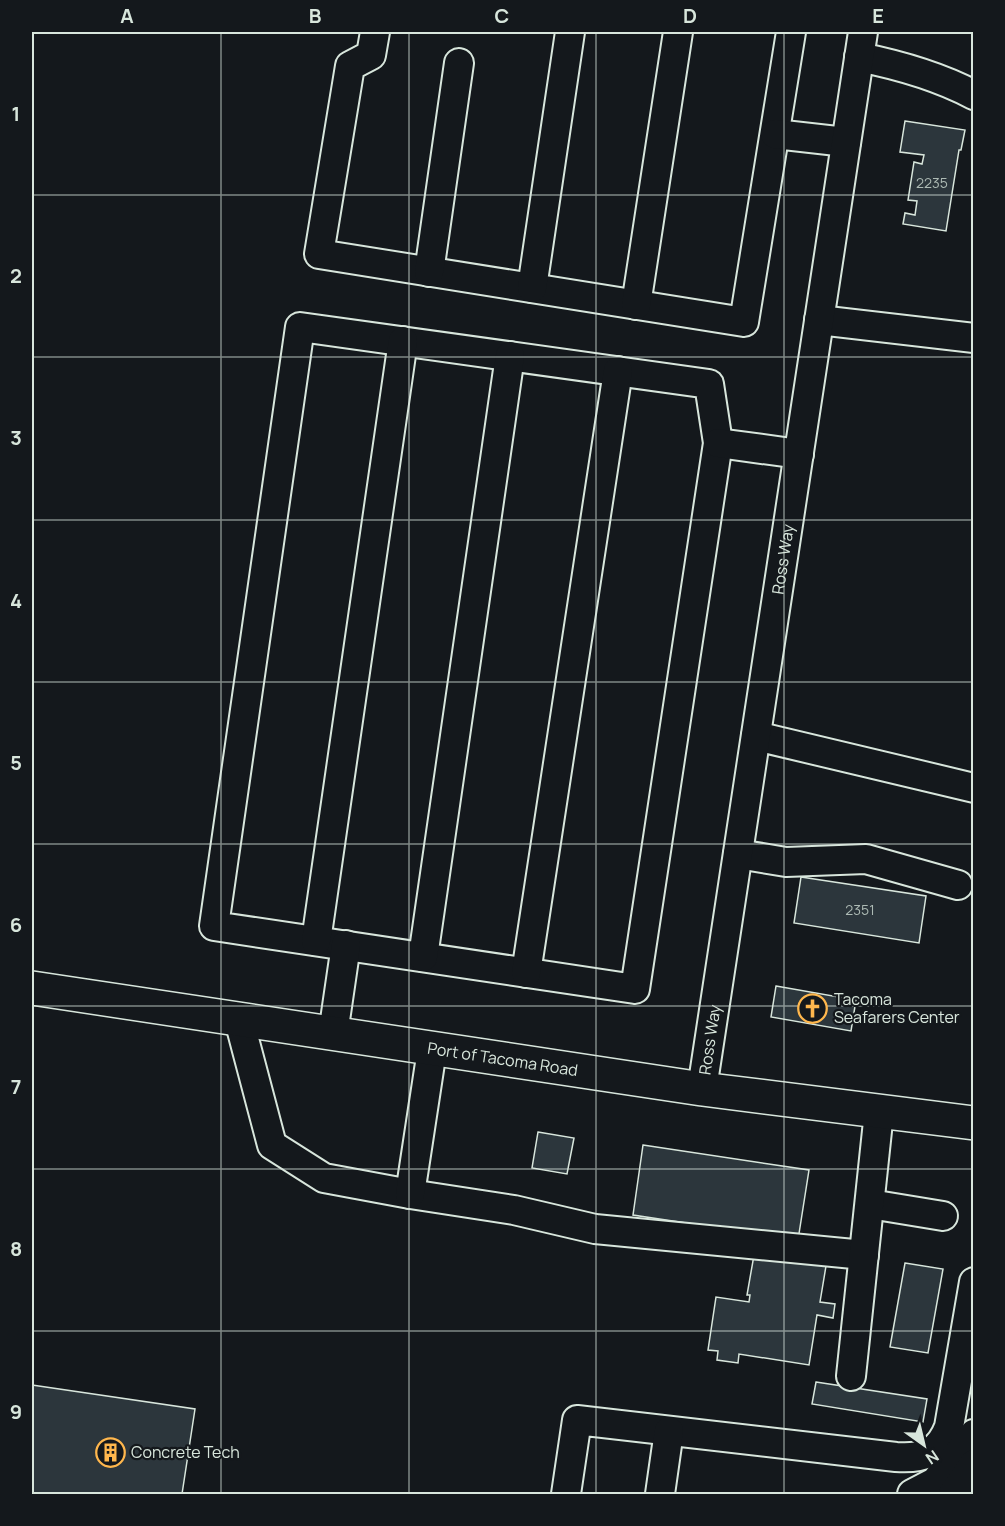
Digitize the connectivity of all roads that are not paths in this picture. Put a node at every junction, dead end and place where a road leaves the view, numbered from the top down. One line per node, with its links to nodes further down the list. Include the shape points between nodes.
1 (375, 32): 10 (street, via 371,55 350,66 319,254)
2 (570, 32): 11 (street)
3 (678, 32): 12 (street)
4 (791, 32): 8 (street)
5 (861, 44): 7 (street, via 884,62 948,81); 9 (street, Ross Way)
6 (459, 63): 10 (street)
7 (974, 95)
8 (775, 134): 9 (street); 12 (street, via 744,322)
9 (846, 142): 13 (street, Ross Way)
10 (429, 272): 11 (street)
11 (532, 288): 12 (street)
12 (636, 305)
13 (819, 320): 14 (street); 19 (street, Ross Way)
14 (974, 339)
15 (403, 341): 16 (street); 24 (street); 24 (street, via 300,327 214,926)
16 (510, 356): 17 (street); 26 (street)
17 (618, 371): 18 (street, via 710,384); 27 (street)
18 (718, 443): 19 (street); 27 (street, via 635,989)
19 (799, 454): 20 (street, Ross Way)
20 (756, 736): 21 (street); 22 (street, Ross Way)
21 (974, 788)
22 (738, 854): 23 (street, via 786,862 866,859); 32 (street, Ross Way)
23 (958, 885)
24 (316, 941): 25 (street)
25 (346, 945): 26 (street); 30 (street)
26 (423, 957): 27 (street)
27 (526, 973)
28 (32, 988): 29 (main road, Port of Tacoma Road)
29 (239, 1020): 30 (main road, Port of Tacoma Road); 35 (street, via 272,1145 324,1178)
30 (333, 1034): 31 (main road, Port of Tacoma Road)
31 (432, 1050): 32 (main road, Port of Tacoma Road); 35 (street)
32 (702, 1089): 33 (main road, Port of Tacoma Road)
33 (879, 1112): 34 (main road, Port of Tacoma Road); 36 (street)
34 (974, 1123)
35 (410, 1194): 38 (street, via 513,1209 595,1229)
36 (870, 1204): 37 (street); 38 (street)
37 (943, 1216)
38 (864, 1255): 40 (street)
39 (974, 1282): 41 (street, via 949,1427 939,1445 926,1454 896,1457)
40 (851, 1376)
41 (669, 1431): 44 (street, via 577,1420); 45 (street)
42 (974, 1434): 46 (street, via 935,1482)
43 (974, 1464): 47 (street)
44 (566, 1494)
45 (660, 1494)
46 (912, 1494)
47 (953, 1494)

